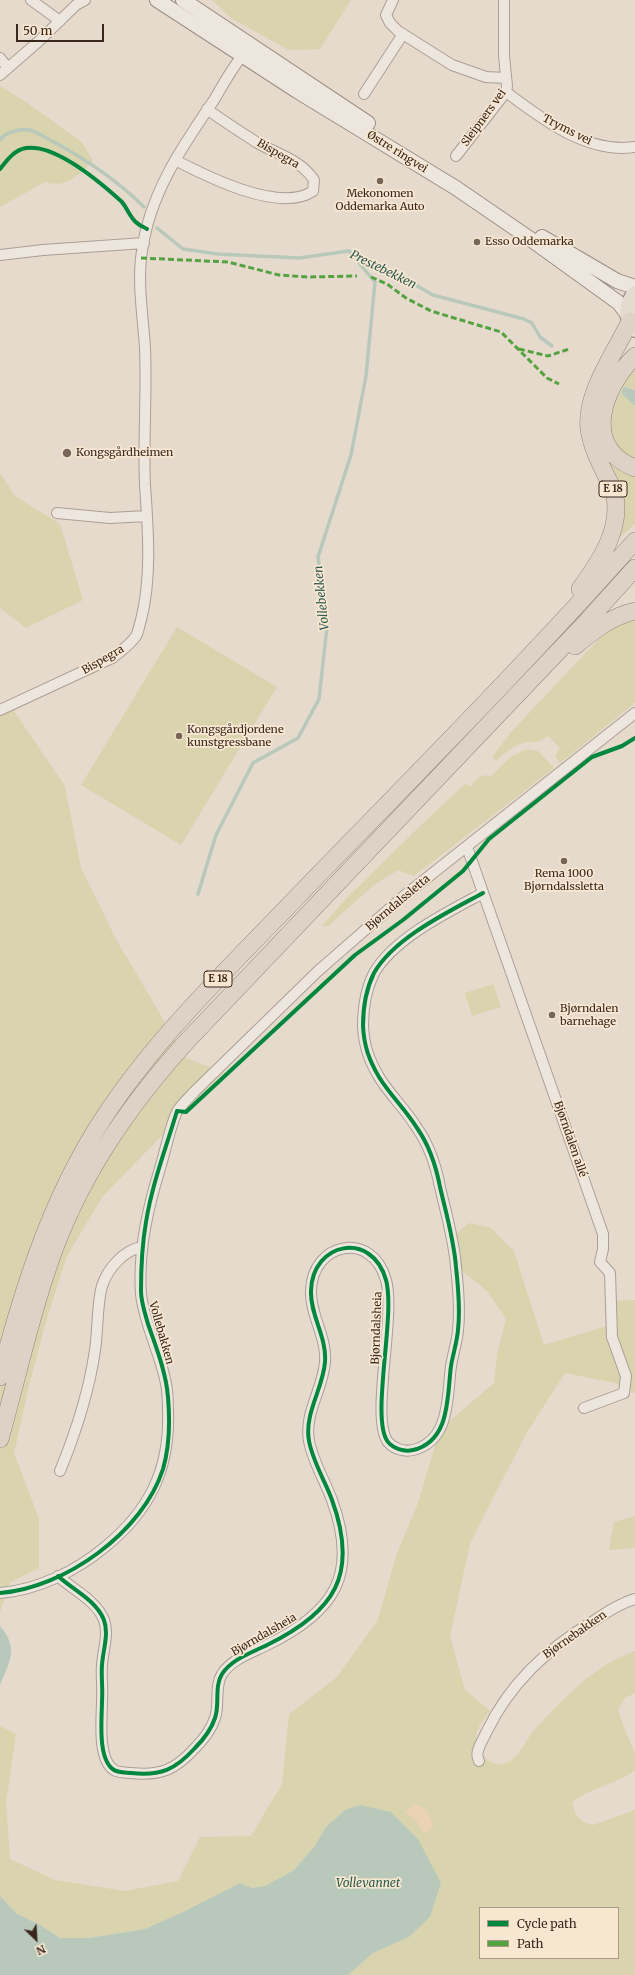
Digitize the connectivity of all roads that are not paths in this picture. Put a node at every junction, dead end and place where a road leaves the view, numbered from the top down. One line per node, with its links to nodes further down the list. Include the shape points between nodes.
1 (31, 0): 7 (street)
2 (157, 0): 10 (main road, Østre ringvei)
3 (183, 0): 9 (main road, Østre ringvei)
4 (393, 0): 8 (street, Sleipners vei, via 386,15 390,23)
5 (504, 0): 14 (street, Sleipners vei)
6 (80, 2): 7 (street)
7 (60, 21): 12 (street)
8 (403, 34): 14 (street, Sleipners vei, via 458,67 486,77); 16 (street)
9 (251, 45): 10 (street, Bispegra); 23 (main road, Østre ringvei, via 523,225 617,281)
10 (242, 56): 17 (street, Bispegra); 25 (main road, Østre ringvei, via 456,188 619,303)
11 (0, 58): 12 (street)
12 (8, 68): 13 (street)
13 (0, 75)
14 (506, 78): 15 (street, Sleipners vei)
15 (506, 92): 18 (street, Tryms vei, via 543,119 591,143 609,147); 19 (street, Sleipners vei)
16 (364, 94)
17 (207, 109): 20 (street, Bispegra); 20 (street, Bispegra, via 257,142 298,164 314,180 313,191 299,198 275,197 223,184)
18 (635, 147)
19 (456, 156)
20 (174, 160): 21 (street, Bispegra, via 163,181)
21 (144, 243): 22 (street); 29 (street, Bispegra, via 140,266 145,348 144,466)
22 (0, 255)
23 (635, 287)
24 (635, 294): 25 (main road, via 629,304)
25 (631, 322): 33 (highway, E 18, via 600,378 589,420 593,445 614,492 614,527 599,561)
26 (635, 356): 27 (highway, E 18, via 621,370 610,390 602,420 604,438 609,447 616,456)
27 (635, 468)
28 (57, 513): 29 (street, via 110,518)
29 (147, 516): 35 (street, Bispegra, via 147,582 144,606 136,635 127,647 112,658)
30 (635, 541): 33 (highway, E 18)
31 (635, 568): 34 (highway, E 18)
32 (635, 611): 34 (highway, E 18, via 622,614 608,622)
33 (537, 648): 41 (highway, E 18, via 199,1000 118,1098 75,1167 54,1210 17,1310)
34 (529, 682): 43 (highway, E 18, via 188,1040 158,1073 120,1122 84,1181 55,1247 30,1327)
35 (0, 710)
36 (635, 713): 37 (street, Bjørndalssletta)
37 (467, 847): 38 (street, Bjørndalen allé); 39 (street, Bjørndalssletta, via 404,896 318,971)
38 (483, 893): 42 (street, Bjørndalen allé, via 602,1234 603,1249 600,1262 610,1272 612,1337 626,1376 624,1393); 45 (street, Bjørndalsheia, via 419,931 393,950 374,973 363,1015 366,1053 379,1078 426,1143 450,1227 456,1264 459,1328 451,1366 448,1404 440,1428 433,1438 415,1450 397,1449 389,1442 385,1435 382,1407 388,1299 385,1274 370,1253 356,1247 336,1250 317,1265 313,1278 312,1302 325,1355 320,1386 310,1413 308,1437 337,1515 343,1545 343,1569 333,1594 312,1615 282,1637 235,1661 223,1672 218,1682 215,1720 208,1734 182,1763 162,1773 116,1771 109,1766 103,1747 101,1726 101,1670 106,1630 104,1620 86,1598)
39 (177, 1111): 40 (street, Vollebakken, via 150,1204)
40 (142, 1248): 44 (street, via 135,1248 118,1261 102,1286 88,1388); 45 (street, Vollebakken, via 143,1304 168,1397 169,1432 162,1469 148,1499 128,1527 90,1558)
41 (0, 1377)
42 (584, 1408)
43 (0, 1440)
44 (60, 1471)
45 (58, 1576): 46 (street, Vollebakken, via 37,1585)
46 (0, 1593)
47 (635, 1599): 48 (street, Bjørnebakken, via 577,1631 534,1664 491,1722 478,1749)
48 (479, 1761)

